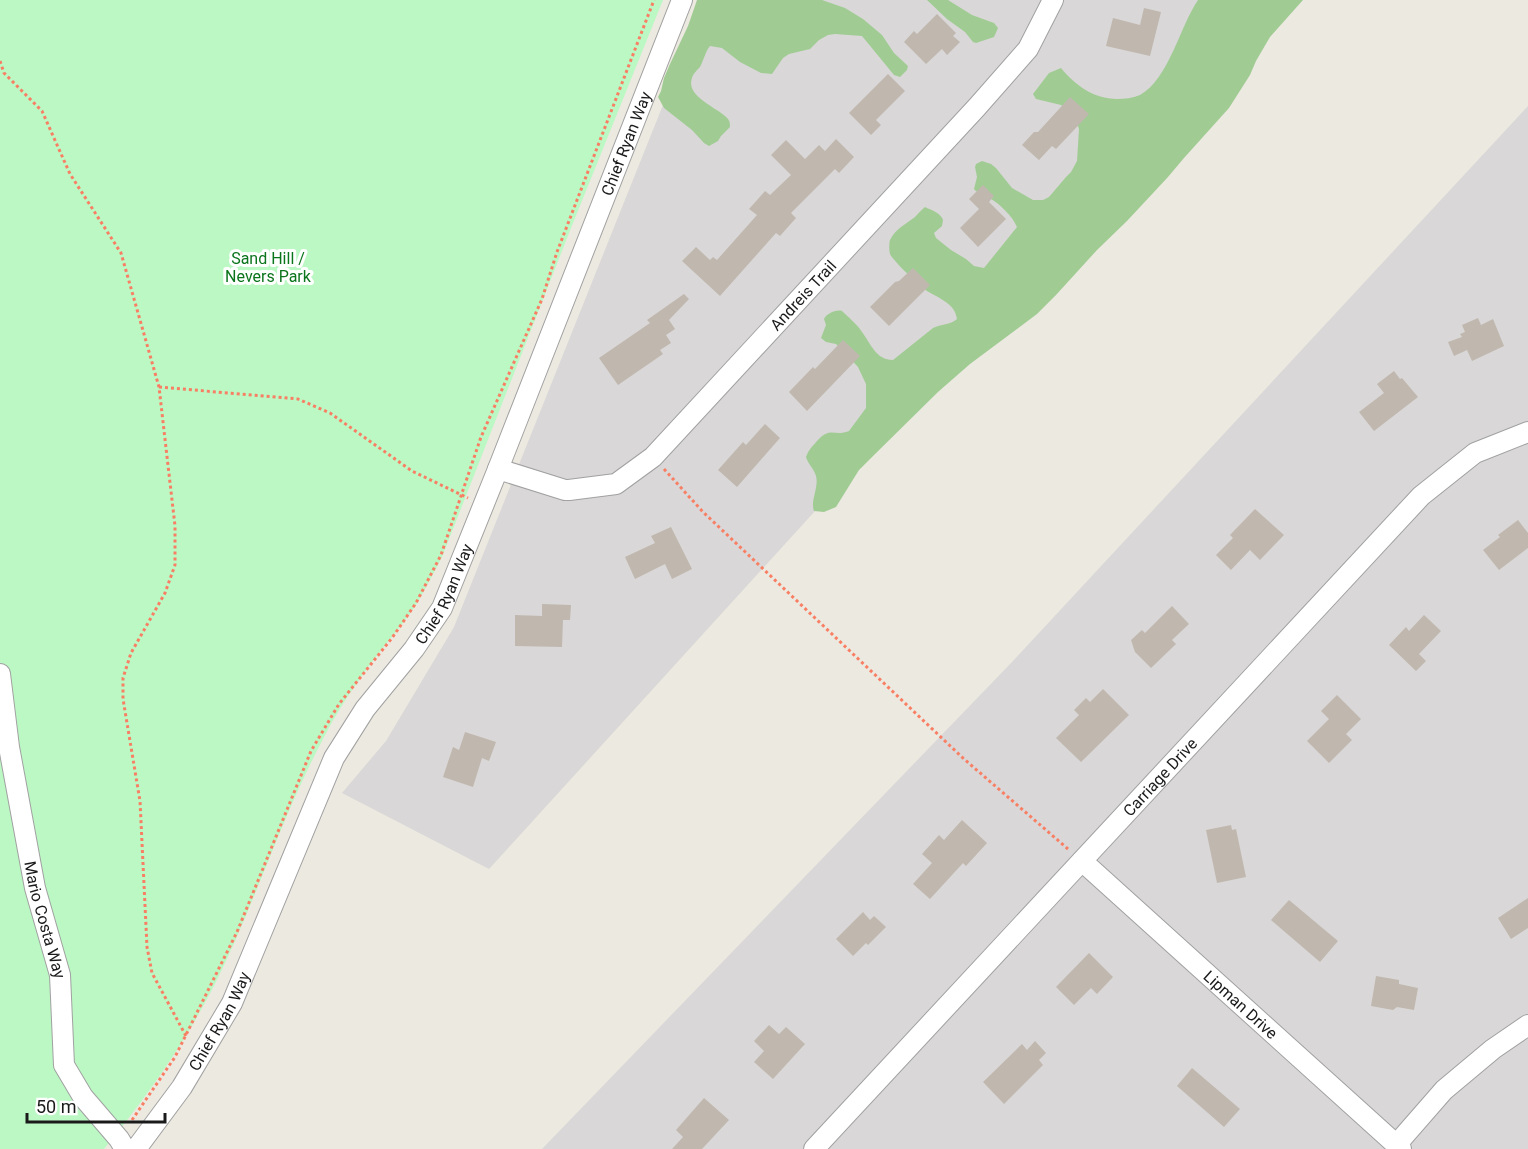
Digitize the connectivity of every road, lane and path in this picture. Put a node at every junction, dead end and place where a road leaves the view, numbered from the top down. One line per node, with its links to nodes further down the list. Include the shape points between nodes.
1 (654, 0): 9 (path, via 542,299 481,437)
2 (682, 0): 8 (street, Chief Ryan Way)
3 (1053, 0): 7 (street, Andreis Trail, via 1028,49)
4 (0, 61): 5 (path, via 4,73 42,111 70,174 121,253)
5 (159, 387): 9 (path, via 298,399 330,413 412,471); 14 (path, via 176,526 175,566 165,593 131,653 123,678 123,699 140,801 147,947 152,973)
6 (1528, 432): 12 (street, Carriage Drive, via 1475,453 1421,496)
7 (653, 457): 8 (street, Andreis Trail, via 616,484 569,490); 12 (path, via 703,512 955,751)
8 (498, 469): 10 (street, Chief Ryan Way)
9 (461, 494): 10 (path); 14 (path, via 441,555 416,603 339,704 311,751 237,932)
10 (484, 505): 17 (street, Chief Ryan Way, via 442,608 365,709 334,758 232,1003 182,1087)
11 (0, 674): 15 (street, Mario Costa Way, via 35,888 60,975 64,1065)
12 (1082, 861): 16 (street, Lipman Drive); 18 (street, Carriage Drive)
13 (1528, 1025): 16 (street, via 1444,1090)
14 (186, 1036): 15 (path)
15 (122, 1144)
16 (1399, 1147)
17 (136, 1149)
18 (814, 1149)

